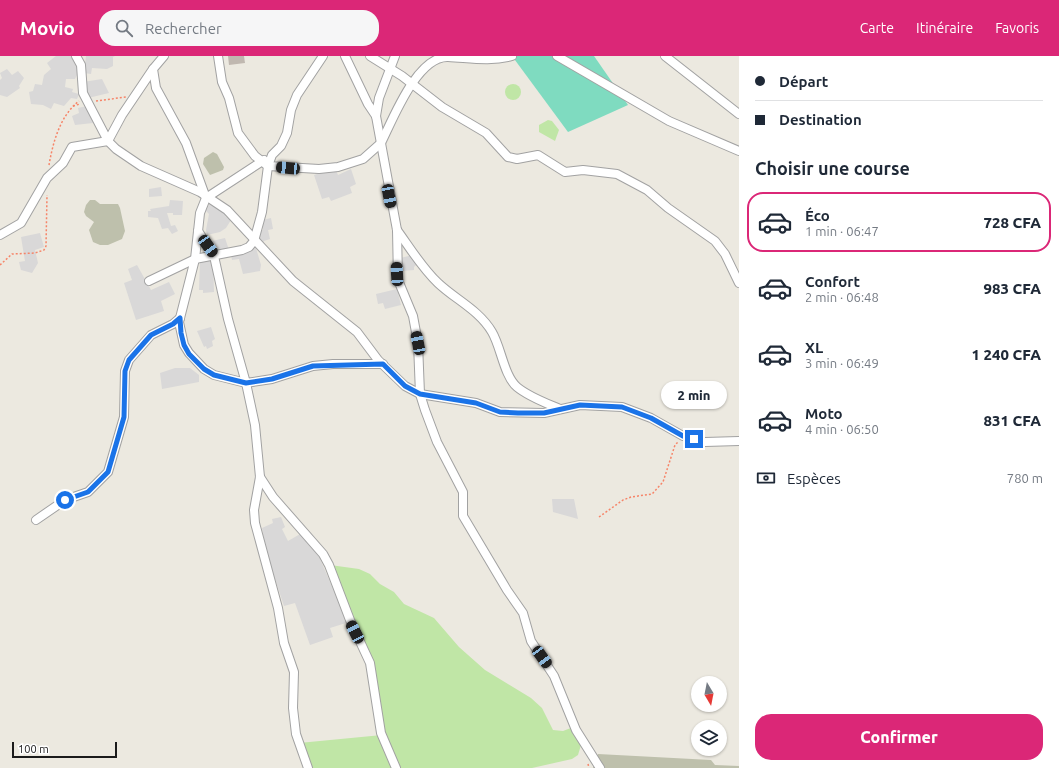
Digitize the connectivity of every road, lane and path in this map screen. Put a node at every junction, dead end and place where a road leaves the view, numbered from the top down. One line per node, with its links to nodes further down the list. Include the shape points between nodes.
1 (76, 56): 15 (street, via 81,66 83,93)
2 (164, 56): 12 (street)
3 (218, 56): 23 (street, via 222,82 238,133)
4 (323, 56): 22 (street, via 297,95 287,133 281,146)
5 (345, 56): 18 (street)
6 (370, 56): 11 (street)
7 (394, 56): 11 (street)
8 (512, 56): 13 (street, via 499,60 446,57 436,59)
9 (557, 56): 21 (street, via 669,121)
10 (665, 56): 17 (street)
11 (389, 67): 13 (street); 18 (street, via 378,98)
12 (153, 69): 14 (street); 25 (street, via 156,88 186,143)
13 (410, 84): 20 (street); 33 (street, via 486,133 508,157 517,159 538,155 565,172 583,170 618,174 647,190 716,241)
14 (136, 96): 15 (path); 19 (street)
15 (88, 102): 16 (path); 19 (street)
16 (72, 106)
17 (739, 114)
18 (376, 116): 20 (street)
19 (108, 141): 25 (street, via 141,166 200,192); 28 (street, via 72,147 63,163 47,178 20,222)
20 (381, 143): 24 (street, via 363,159 338,167 319,169); 26 (street)
21 (739, 151)
22 (272, 155): 23 (street); 24 (street)
23 (260, 162): 24 (street); 25 (street)
24 (268, 166): 29 (street, via 262,212)
25 (206, 198): 27 (street, via 200,213); 29 (street, via 226,210)
26 (397, 230): 37 (street, via 398,280 413,316 418,343); 38 (street, via 429,274 485,322 516,387)
27 (198, 231): 30 (street); 31 (street)
28 (0, 235)
29 (254, 241): 30 (street, via 242,250); 35 (street, via 293,280 357,332)
30 (214, 256): 31 (street); 36 (street)
31 (195, 258): 32 (street); 34 (street)
32 (149, 281)
33 (739, 284)
34 (180, 318): 36 (street, via 184,345 204,369 214,375); 44 (street, via 151,335 129,360 125,371 124,417 108,472 88,492 65,500)
35 (383, 364): 36 (street, via 313,366 272,379); 37 (street, via 405,386)
36 (246, 383): 42 (street)
37 (420, 394): 38 (street, via 476,403 500,412 544,413); 47 (street, via 437,442 463,492 463,516 523,613 531,641 554,676 576,730)
38 (560, 409): 40 (street, via 580,405 622,407 651,418)
39 (739, 432): 41 (street)
40 (683, 436): 41 (street, via 705,442); 43 (path, via 675,445 664,482 652,494 623,500)
41 (737, 441)
42 (260, 477): 45 (street, via 254,510 255,523 278,608 284,643 294,672 295,727); 46 (street, via 273,497 323,554 329,565 370,663 381,733)
43 (599, 517)
44 (36, 520)
45 (308, 768)
46 (396, 768)
47 (600, 768)

